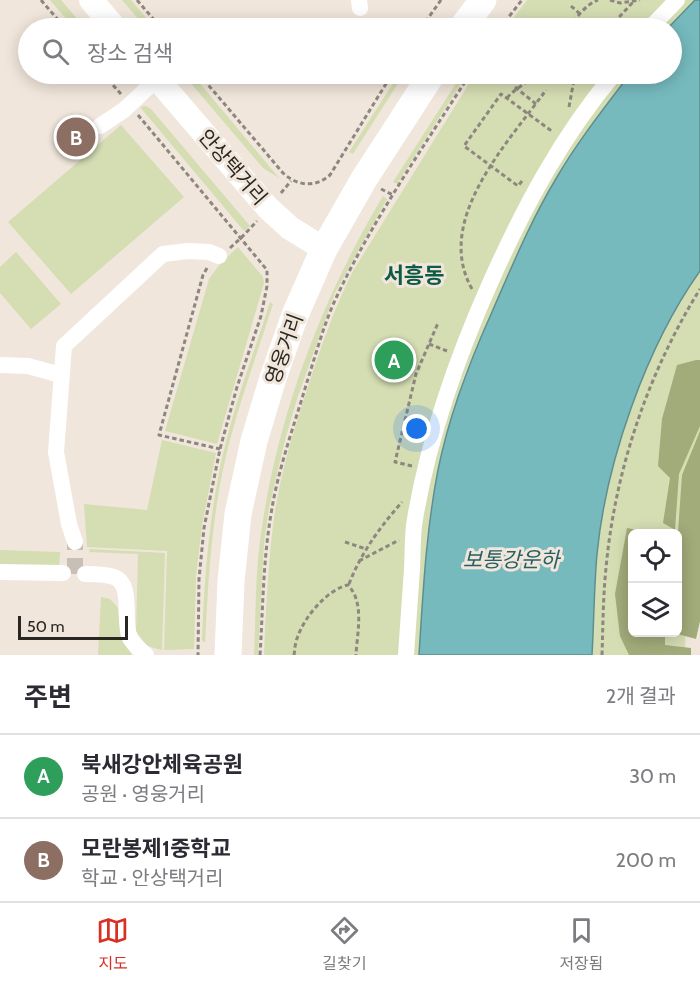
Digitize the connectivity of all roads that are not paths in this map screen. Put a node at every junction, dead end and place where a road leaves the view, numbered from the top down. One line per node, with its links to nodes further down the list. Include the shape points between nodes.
1 (91, 0): 4 (main road)
2 (483, 0): 5 (main road)
3 (677, 0): 6 (street)
4 (106, 18)
5 (470, 18)
6 (660, 18)
7 (148, 84): 11 (street, via 130,105)
8 (162, 84): 12 (main road, 안상택거리, via 268,208 290,228)
9 (426, 84): 12 (main road, 영웅거리)
10 (606, 84): 22 (street, via 539,180 482,300 445,396 423,477 414,533)
11 (100, 126)
12 (324, 249): 21 (main road, 영웅거리, via 288,336 254,441 238,514)
13 (219, 256): 15 (street, via 188,251 163,254 64,346)
14 (0, 365): 15 (street, via 28,366)
15 (61, 375): 16 (street, via 56,452)
16 (75, 542)
17 (0, 572): 18 (street)
18 (63, 573)
19 (86, 574): 20 (street, via 121,581 130,638)
20 (146, 655)
21 (228, 655)
22 (406, 655)

